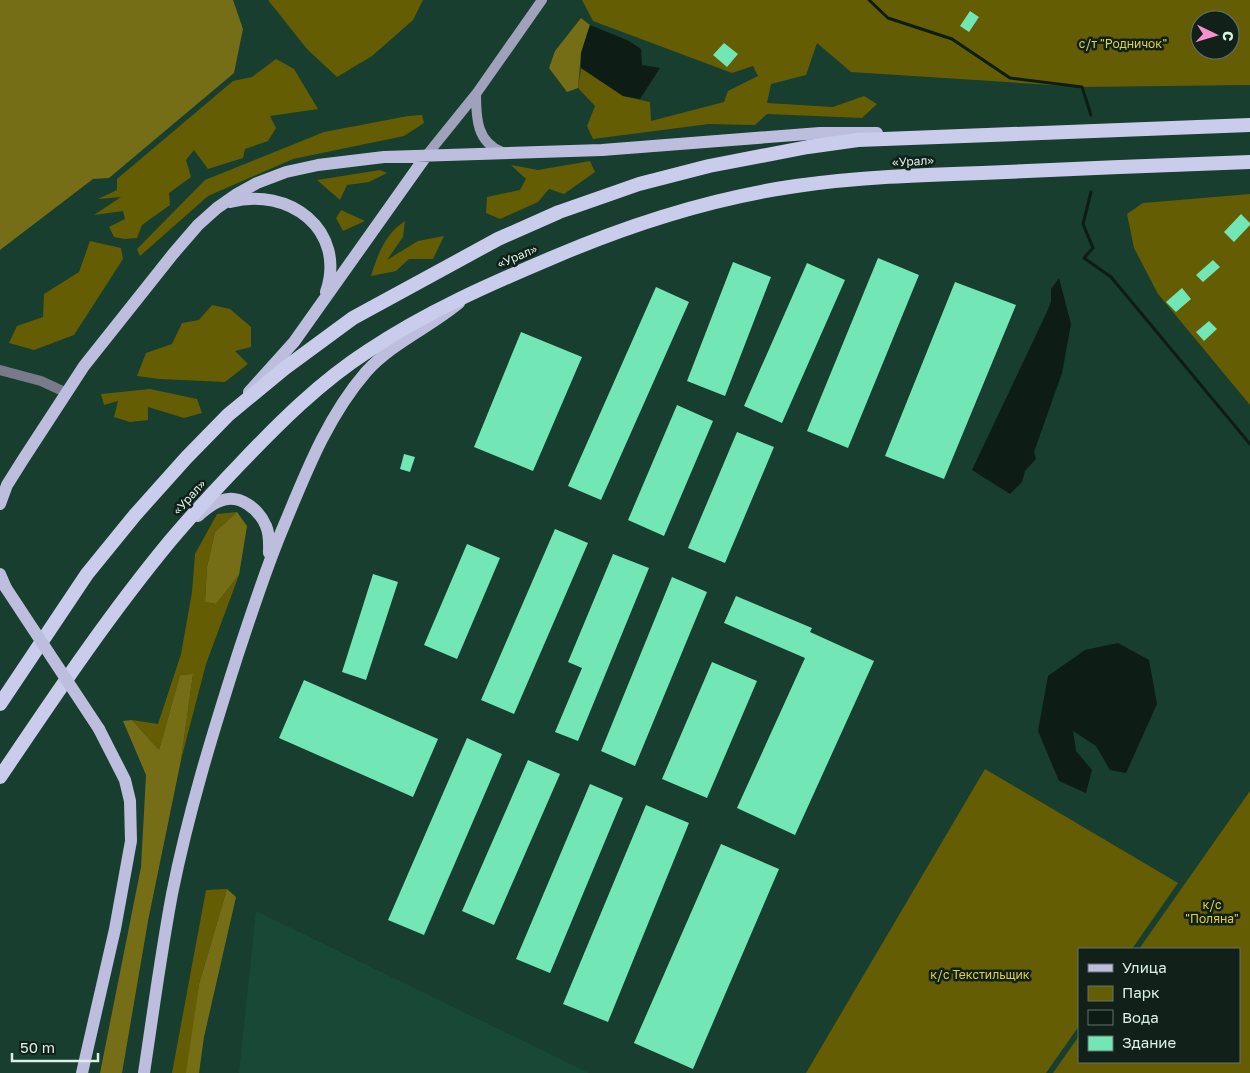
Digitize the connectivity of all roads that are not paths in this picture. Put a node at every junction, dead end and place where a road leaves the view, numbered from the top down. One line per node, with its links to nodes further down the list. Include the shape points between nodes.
1 (542, 0): 2 (main road)
2 (476, 94): 5 (main road, via 478,123 483,138 492,148); 6 (main road)
3 (1250, 125): 4 (highway, «Урал»)
4 (932, 137): 5 (main road, via 820,133 602,150); 13 (highway, «Урал», via 858,140 751,157 639,184 559,212 498,240 354,318)
5 (506, 153): 6 (main road)
6 (426, 156): 8 (main road, via 318,164 286,172 237,194); 10 (main road)
7 (1250, 162): 9 (highway, «Урал», via 921,175 796,186 700,206 649,221 592,240)
8 (217, 208): 10 (main road, via 232,201 271,199 304,213 317,227 327,246 331,264); 12 (main road, via 173,254)
9 (472, 292): 15 (highway, «Урал», via 367,351 321,386 255,448); 16 (main road, via 446,314 396,345 367,371 346,397 323,434)
10 (322, 303): 13 (main road, via 294,342)
11 (0, 370): 12 (street)
12 (67, 392): 14 (main road, via 7,486)
13 (228, 415): 18 (highway, «Урал», via 147,501 87,574)
14 (0, 504)
15 (170, 541): 16 (main road, via 211,505 238,499 253,507 266,526); 19 (highway, «Урал», via 82,657)
16 (269, 561): 21 (main road, via 199,779 172,894)
17 (0, 574): 20 (main road, bridge, via 99,729 125,780 130,801 131,841 115,930)
18 (0, 704)
19 (0, 777)
20 (82, 1073)
21 (144, 1073)

